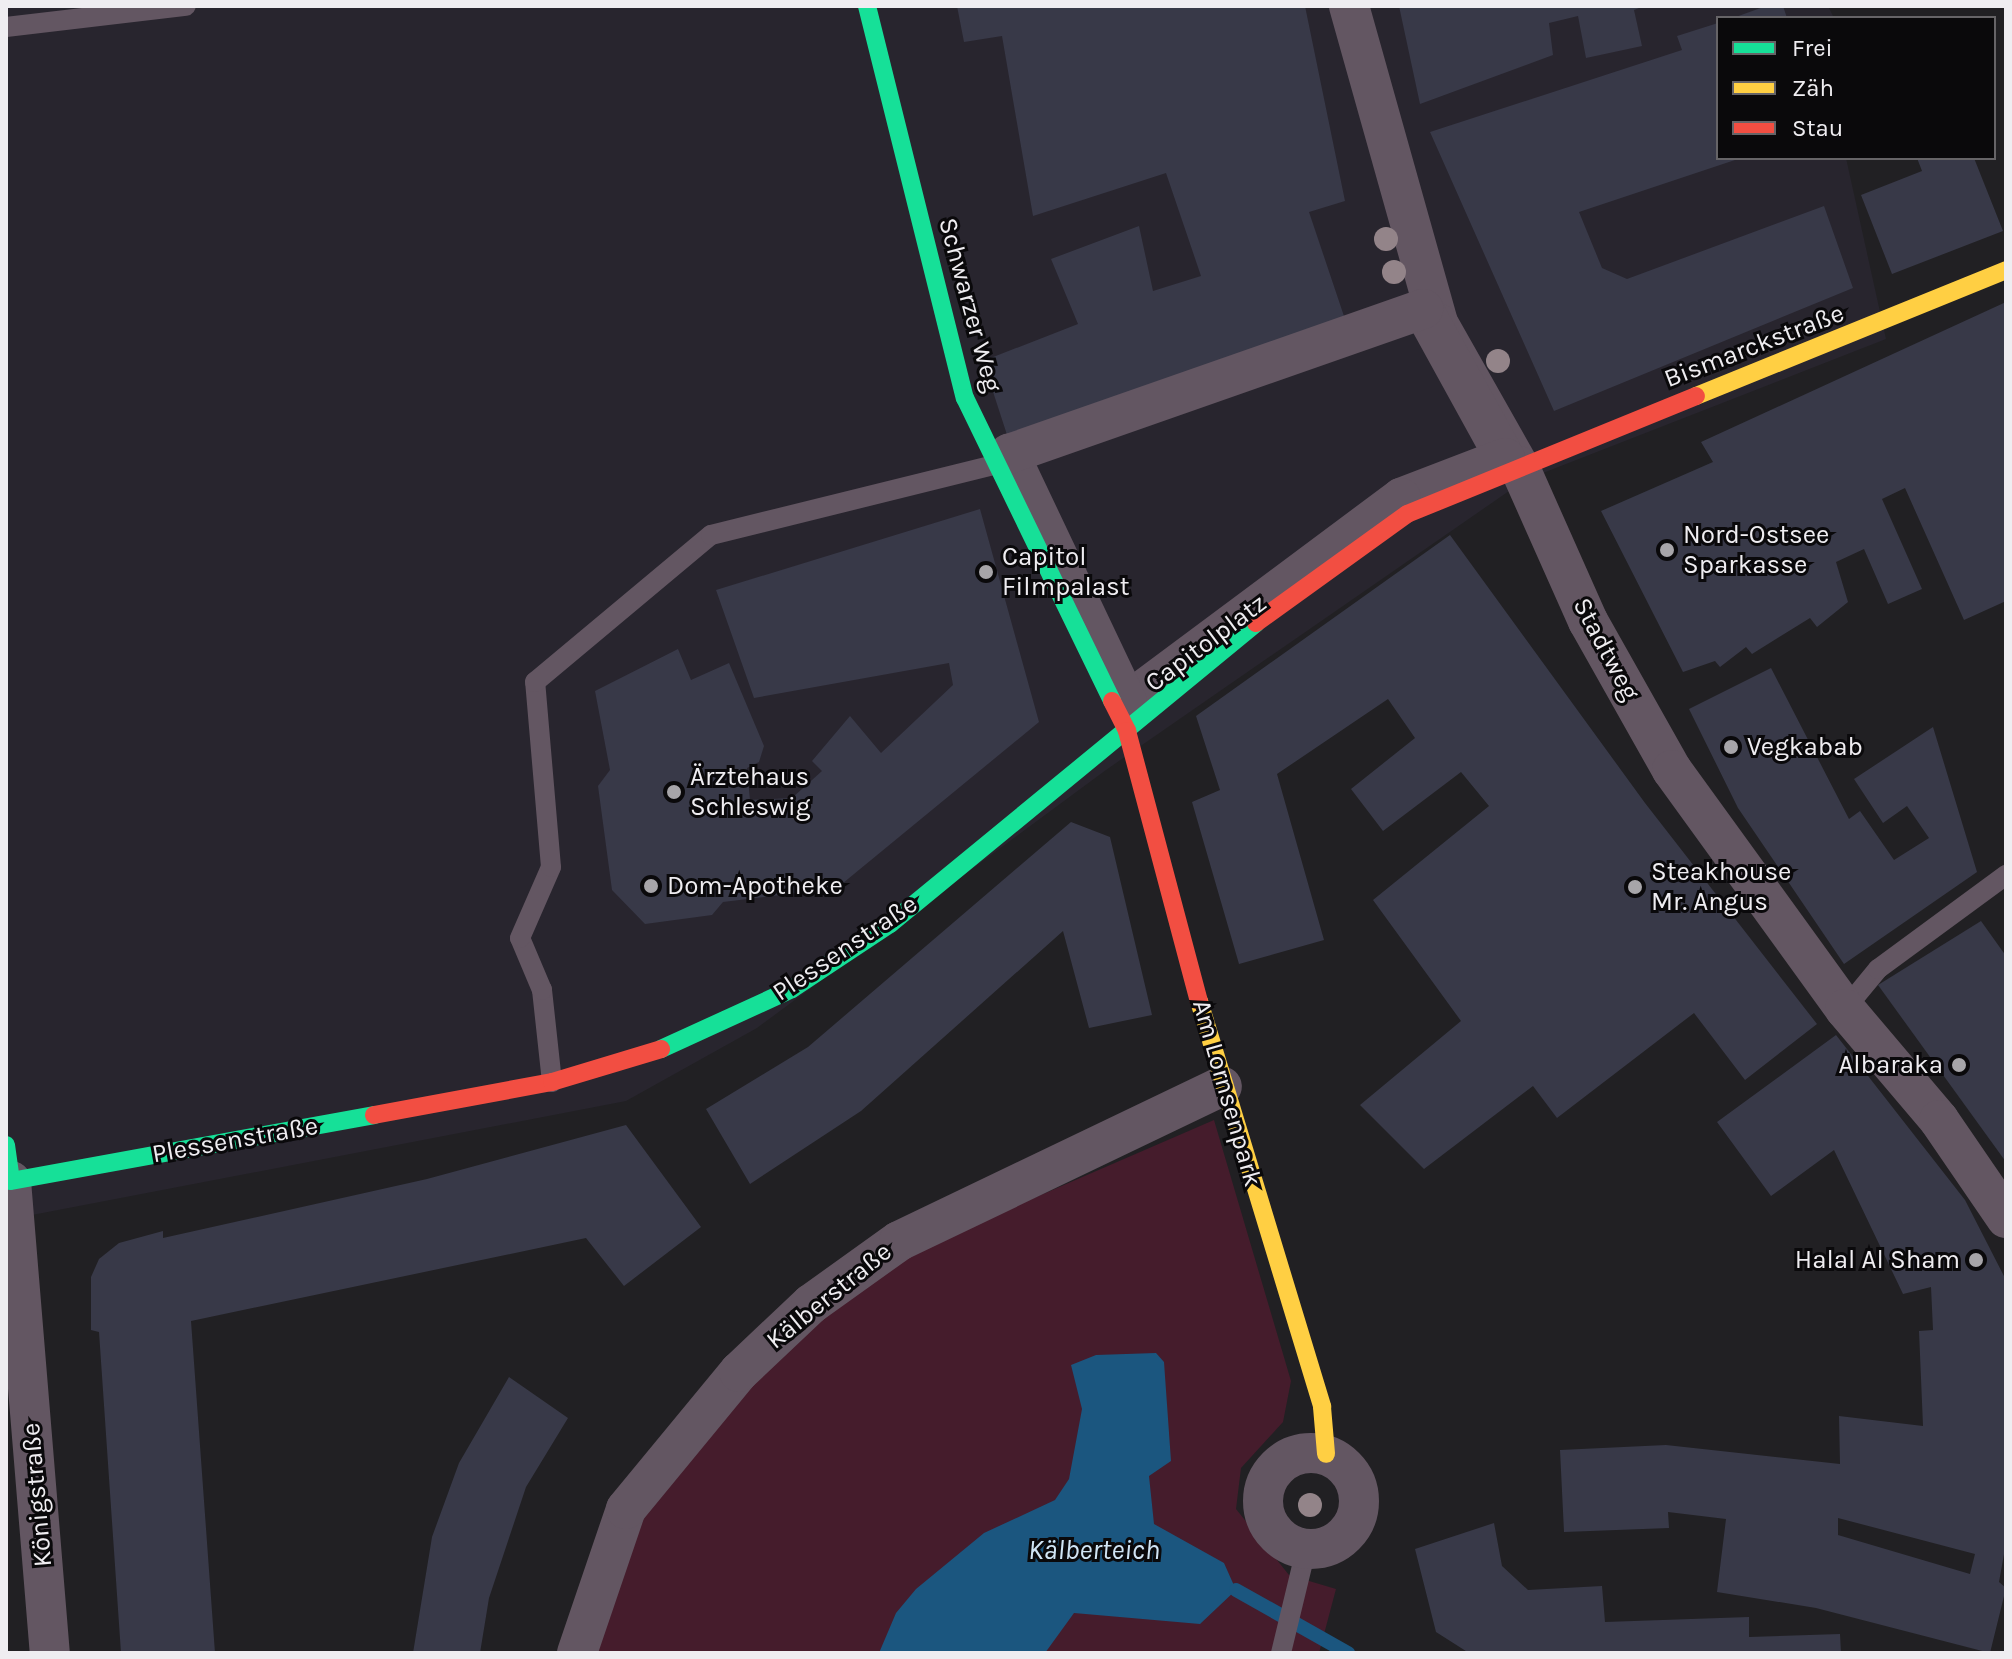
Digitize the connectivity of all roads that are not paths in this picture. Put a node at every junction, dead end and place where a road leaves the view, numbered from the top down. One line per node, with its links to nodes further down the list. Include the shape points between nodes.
1 (186, 6): 4 (lane)
2 (867, 6): 7 (street, Schwarzer Weg, via 965,398)
3 (1349, 6): 8 (street, Stadtweg, via 1438,323)
4 (6, 27)
5 (2006, 270): 8 (street, Bismarckstraße)
6 (1423, 309): 6 (street, Capitolplatz, via 1505,458 1401,498 1127,702 1009,454)
7 (997, 464): 9 (street, Schwarzer Weg); 12 (lane, via 711,535 535,682 551,867 520,938 542,990)
8 (1519, 466): 9 (street, Plessenstraße, via 1407,514 1306,581); 11 (street, Stadtweg, via 1588,621 1672,770)
9 (1127, 731): 12 (street, Plessenstraße, via 890,924 792,989 643,1057); 13 (street, Am Lornsenpark)
10 (2006, 875): 11 (lane, via 1878,969)
11 (1845, 1009): 15 (street, Stadtweg, via 1939,1120)
12 (552, 1082): 14 (street, Plessenstraße)
13 (1222, 1086): 16 (street, Am Lornsenpark, via 1322,1407); 20 (street, Kälberstraße, via 899,1241 811,1304 739,1372 626,1509)
14 (8, 1170): 19 (street, Königstraße)
15 (2006, 1218)
16 (1326, 1454): 17 (street, via 1347,1467 1357,1485 1359,1509 1348,1533); 17 (street, via 1304,1452 1281,1461 1265,1481 1262,1511)
17 (1301, 1568): 18 (lane)
18 (1280, 1651)
19 (50, 1653)
20 (577, 1653)

